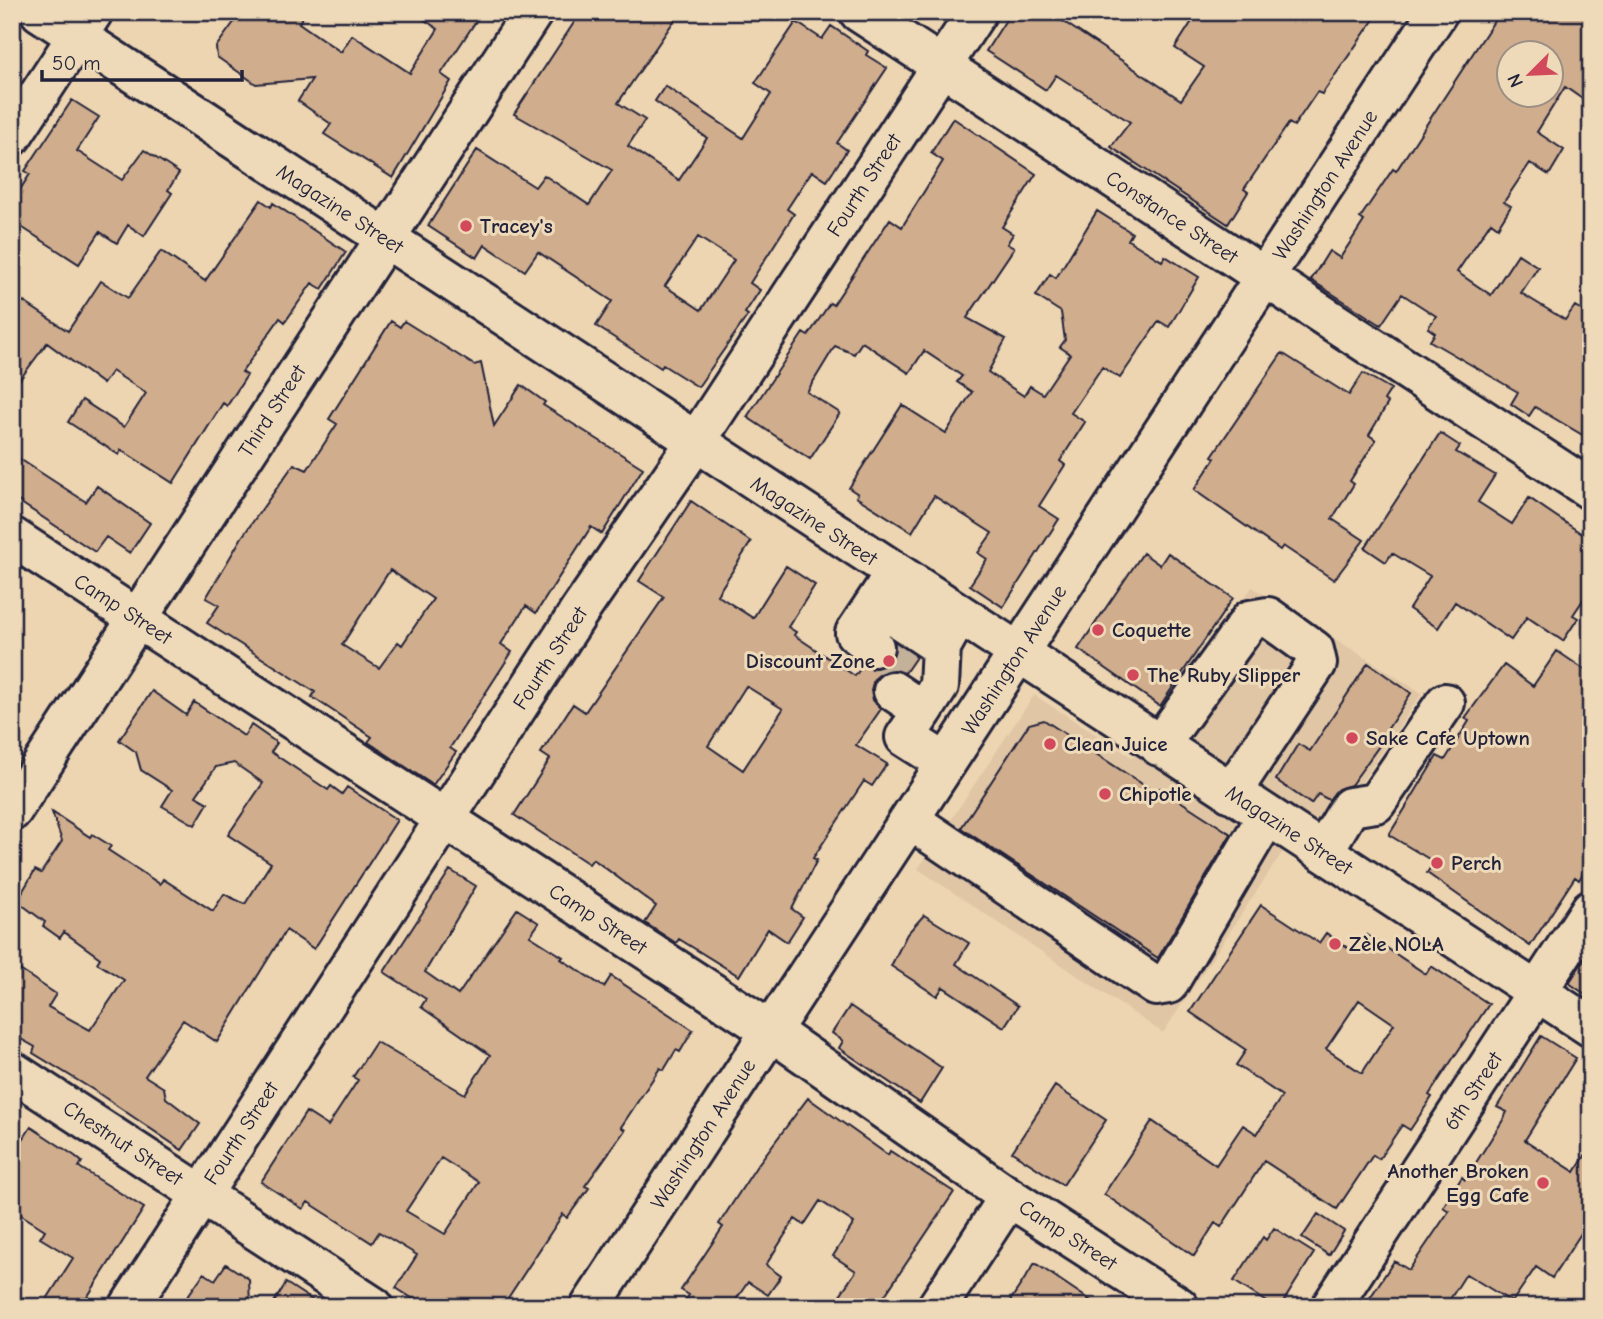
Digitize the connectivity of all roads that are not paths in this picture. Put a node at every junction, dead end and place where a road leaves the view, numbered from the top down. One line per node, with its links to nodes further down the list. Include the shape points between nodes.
1 (40, 12): 6 (street, Magazine Street)
2 (533, 12): 9 (street, Third Street)
3 (859, 12): 7 (street, Constance Street)
4 (977, 12): 7 (street, Fourth Street)
5 (1438, 12): 10 (street, Washington Avenue)
6 (85, 25): 8 (street); 9 (street, Magazine Street)
7 (941, 66): 10 (street, Constance Street); 11 (street, Fourth Street)
8 (12, 136)
9 (385, 238): 11 (street, Magazine Street); 14 (street, Third Street)
10 (1264, 277): 12 (street, Constance Street); 16 (street, Washington Avenue)
11 (695, 443): 15 (street, Magazine Street, via 872,625); 25 (street, Fourth Street)
12 (1591, 490)
13 (12, 537): 14 (street, Camp Street)
14 (137, 618): 23 (street, Third Street); 25 (street, Camp Street)
15 (950, 631): 16 (street, Magazine Street); 17 (street)
16 (1019, 654): 19 (street, Washington Avenue); 20 (street, Magazine Street)
17 (915, 689): 19 (street); 21 (street, via 905,737)
18 (1445, 703): 27 (street, via 1376,803 1350,807)
19 (980, 711): 21 (street, Washington Avenue)
20 (1159, 746): 22 (street, Magazine Street); 22 (street, via 1250,620 1268,617 1314,650 1317,663)
21 (946, 763): 26 (street, Washington Avenue)
22 (1231, 793): 24 (street, Magazine Street)
23 (12, 811)
24 (1267, 816): 26 (street, via 1168,984 1156,986); 27 (street, Magazine Street)
25 (445, 819): 31 (street, Camp Street); 33 (street, Fourth Street)
26 (909, 820): 31 (street, Washington Avenue)
27 (1322, 852): 29 (street, Magazine Street)
28 (1591, 909): 29 (street, 6th Street)
29 (1537, 992): 30 (street, Magazine Street); 40 (street, 6th Street)
30 (1591, 1027)
31 (771, 1031): 34 (street, Camp Street); 37 (street, Washington Avenue)
32 (12, 1071): 33 (street, Chestnut Street)
33 (201, 1194): 35 (street, Fourth Street); 36 (street, Chestnut Street)
34 (1009, 1197): 38 (street); 39 (street, Camp Street)
35 (129, 1307)
36 (373, 1307)
37 (590, 1307)
38 (937, 1307)
39 (1179, 1307)
40 (1331, 1307)

